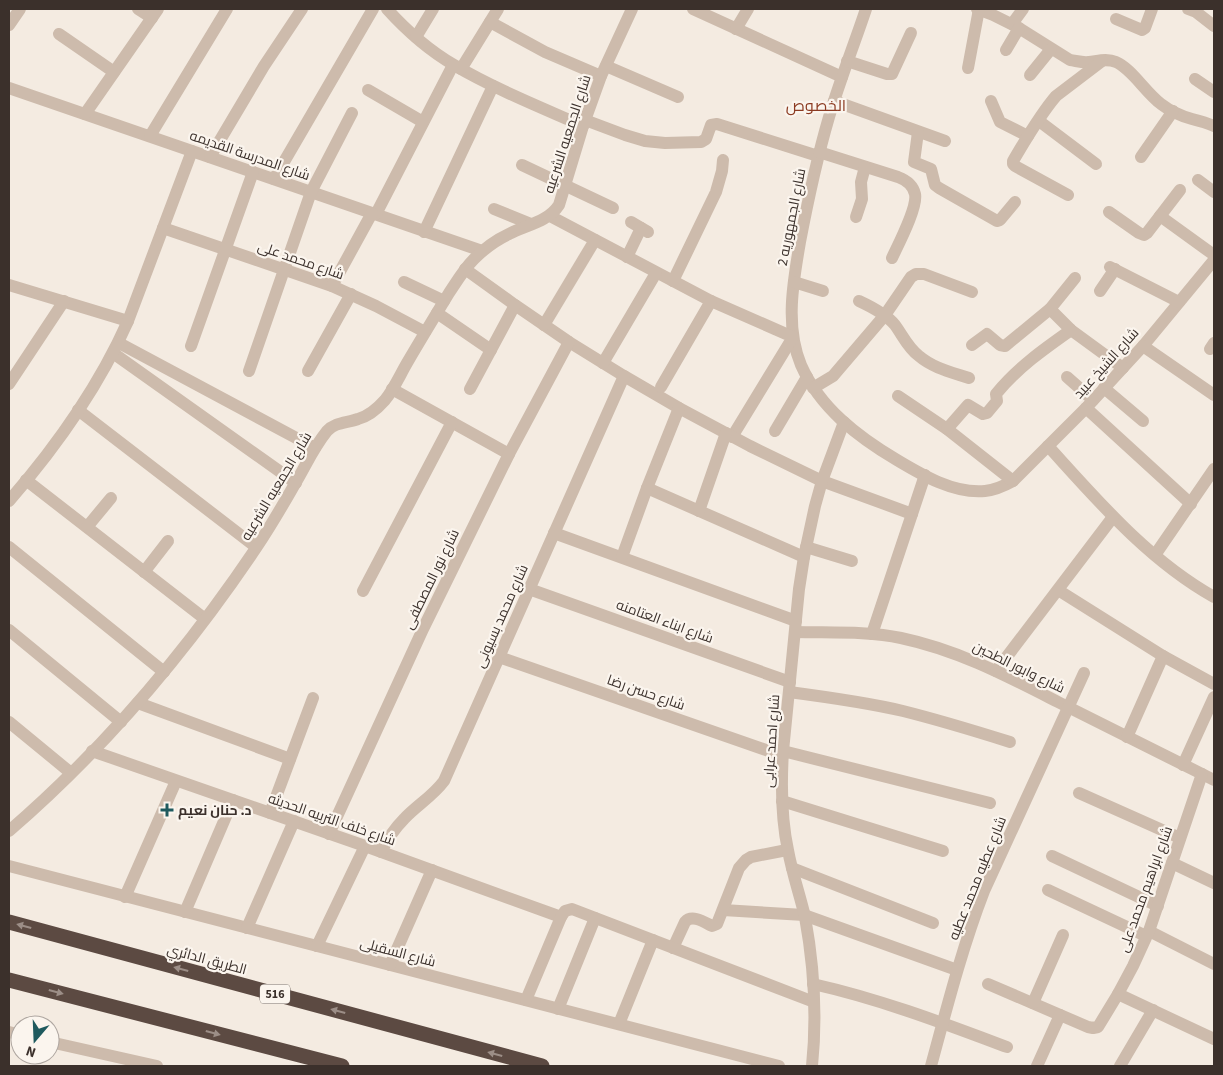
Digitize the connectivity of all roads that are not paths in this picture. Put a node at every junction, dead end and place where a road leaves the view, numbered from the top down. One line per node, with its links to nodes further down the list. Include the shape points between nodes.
1 (20, 9): 20 (street)
2 (138, 9): 17 (street)
3 (227, 9): 53 (street)
4 (302, 9): 58 (street)
5 (373, 9): 65 (street)
6 (387, 9): 26 (street)
7 (433, 9): 26 (street)
8 (498, 9): 19 (street)
9 (693, 9): 23 (street)
10 (748, 9): 23 (street)
11 (866, 9): 30 (street, شارع الجمهوريه 2)
12 (978, 9): 21 (street); 32 (street)
13 (1023, 9): 21 (street)
14 (1152, 9): 18 (street, via 1142,30)
15 (1188, 9): 22 (street)
16 (629, 10): 33 (street, شارع الجمعيه الشرعيه)
17 (155, 13): 34 (street)
18 (1116, 19)
19 (490, 22): 31 (street); 33 (street, via 544,52)
20 (9, 25)
21 (1015, 26): 27 (street); 28 (street)
22 (1214, 26)
23 (736, 29): 36 (street)
24 (911, 33): 30 (street, via 892,74)
25 (59, 34): 34 (street)
26 (416, 37): 31 (street)
27 (1051, 48): 29 (street, via 1070,60); 35 (street)
28 (1006, 50)
29 (1104, 60): 45 (street, via 1125,67 1150,95); 48 (street, via 1056,96)
30 (847, 61): 36 (street, شارع الجمهوريه 2)
31 (457, 67): 38 (street); 49 (street)
32 (968, 68)
33 (604, 71): 42 (street); 51 (street, شارع الجمعيه الشرعيه)
34 (114, 72): 47 (street)
35 (1030, 74)
36 (842, 77): 43 (street, شارع الجمهوريه 2)
37 (1195, 79): 41 (street)
38 (493, 86): 51 (street); 83 (street)
39 (368, 90): 49 (street)
40 (10, 91): 47 (street, شارع المدرسة القديمه)
41 (1214, 92)
42 (678, 97)
43 (834, 101): 52 (street); 57 (street, شارع الجمهوريه 2)
44 (991, 101): 54 (street, via 1000,122)
45 (1172, 111): 50 (street, via 1191,119); 59 (street)
46 (352, 113): 69 (street)
47 (85, 114): 53 (street, شارع المدرسة القديمه)
48 (1039, 121): 54 (street); 61 (street)
49 (423, 122): 76 (street)
50 (1213, 122)
51 (584, 123): 57 (street, via 635,139 665,143 702,142 711,125 717,124); 67 (street, شارع الجمعيه الشرعيه)
52 (918, 132): 55 (street); 72 (street, via 914,162 931,169 939,188 997,221)
53 (150, 136): 56 (street, شارع المدرسة القديمه)
54 (1028, 136): 71 (street, via 1013,164)
55 (945, 141)
56 (192, 151): 58 (street, شارع المدرسة القديمه); 82 (street)
57 (819, 154): 63 (street); 97 (street, شارع الجمهوريه 2)
58 (210, 157): 64 (street, شارع المدرسة القديمه)
59 (1141, 158)
60 (723, 160): 95 (street, via 716,192)
61 (1096, 164)
62 (522, 165): 67 (street)
63 (865, 167): 79 (street, via 861,182 862,199); 89 (street, via 906,180 915,193 913,210)
64 (253, 172): 65 (street, شارع المدرسة القديمه); 85 (street)
65 (274, 179): 69 (street, شارع المدرسة القديمه)
66 (1198, 180): 70 (street)
67 (565, 185): 74 (street); 77 (street, شارع الجمعيه الشرعيه, via 559,204)
68 (1180, 190): 78 (street)
69 (311, 192): 76 (street, شارع المدرسة القديمه); 92 (street)
70 (1214, 192)
71 (1068, 195)
72 (1015, 202)
73 (494, 208): 80 (street)
74 (613, 208)
75 (1109, 212): 78 (street, via 1144,235)
76 (374, 214): 83 (street, شارع المدرسة القديمه); 99 (street)
77 (550, 216): 80 (street, شارع الجمعيه الشرعيه); 84 (street)
78 (1160, 216): 87 (street)
79 (856, 217)
80 (532, 224): 86 (street, شارع الجمعيه الشرعيه, via 506,235)
81 (640, 227): 88 (street)
82 (162, 228): 85 (street, شارع محمد على); 113 (street)
83 (424, 232): 86 (street, شارع المدرسة القديمه)
84 (595, 240): 88 (street); 114 (street)
85 (226, 250): 92 (street, شارع محمد على); 120 (street)
86 (482, 251): 91 (street, شارع الجمعيه الشرعيه)
87 (1214, 255)
88 (626, 257): 93 (street)
89 (892, 258)
90 (1214, 260): 108 (street, شارع الشيخ عبيد)
91 (465, 269): 105 (street, شارع الجمعيه الشرعيه); 109 (street)
92 (285, 270): 99 (street, شارع محمد على); 126 (street)
93 (656, 273): 95 (street); 124 (street)
94 (1075, 278): 110 (street)
95 (672, 281): 106 (street)
96 (404, 282): 105 (street)
97 (794, 282): 100 (street); 117 (street, شارع الجمهوريه 2)
98 (9, 285): 104 (street)
99 (332, 286): 103 (street, شارع محمد على)
100 (823, 291)
101 (1100, 291): 108 (street, via 1112,268)
102 (972, 292): 112 (street, via 916,274)
103 (351, 294): 116 (street, شارع محمد على); 127 (street)
104 (64, 301): 113 (street); 132 (street)
105 (444, 301): 111 (street, شارع الجمعيه الشرعيه)
106 (710, 301): 117 (street); 133 (street)
107 (859, 302): 112 (street)
108 (1179, 302): 121 (street, شارع الشيخ عبيد)
109 (515, 305): 114 (street); 123 (street)
110 (1050, 309): 115 (street); 119 (street, via 1003,346 987,334)
111 (437, 314): 116 (street, شارع الجمعيه الشرعيه); 123 (street)
112 (884, 315): 130 (street, via 917,355 939,368); 131 (street, via 833,376)
113 (128, 320): 122 (street)
114 (544, 325): 118 (street)
115 (1071, 330): 125 (street); 145 (street, via 1010,378 996,393 997,401 987,413 968,405)
116 (425, 332): 135 (street, شارع الجمعيه الشرعيه)
117 (793, 337): 131 (street, شارع الجمهوريه 2); 147 (street)
118 (569, 342): 124 (street); 150 (street, شارع نور المصطفى)
119 (972, 345)
120 (191, 346)
121 (1143, 346): 125 (street, شارع الشيخ عبيد); 137 (street)
122 (116, 348): 141 (street); 149 (street); 156 (street)
123 (490, 350): 136 (street)
124 (603, 363): 128 (street)
125 (1122, 368): 134 (street, شارع الشيخ عبيد)
126 (249, 371)
127 (308, 371)
128 (624, 376): 140 (street); 166 (street, شارع محمد بسيونى)
129 (1066, 377): 139 (street)
130 (969, 378)
131 (810, 383): 144 (street, شارع الجمهوريه 2); 146 (street)
132 (9, 384)
133 (661, 387)
134 (1104, 388): 139 (street, شارع الشيخ عبيد); 142 (street)
135 (392, 389): 143 (street); 149 (street, شارع الجمعيه الشرعيه, via 371,414 330,428)
136 (470, 389)
137 (1214, 395)
138 (898, 396): 145 (street)
139 (1089, 404): 148 (street, شارع الشيخ عبيد); 161 (street)
140 (679, 408): 147 (street); 158 (street)
141 (78, 410): 153 (street); 169 (street)
142 (1143, 421)
143 (452, 422): 150 (street); 177 (street)
144 (844, 422): 152 (street, شارع الجمهوريه 2, via 882,451); 154 (street, شارع احمد عرابى)
145 (947, 429): 155 (street)
146 (775, 431)
147 (729, 435): 154 (street); 162 (street)
148 (1048, 446): 155 (street, شارع الشيخ عبيد); 164 (street)
149 (315, 448): 156 (street, شارع الجمعيه الشرعيه)
150 (509, 454): 213 (street, شارع نور المصطفى, via 423,629)
151 (1214, 469): 157 (street)
152 (925, 475): 155 (street, شارع الجمهوريه 2, via 968,490 984,491); 163 (street)
153 (26, 480): 159 (street); 165 (street)
154 (822, 481): 163 (street); 170 (street, شارع احمد عرابى)
155 (1013, 481)
156 (296, 483): 169 (street, شارع الجمعيه الشرعيه)
157 (1209, 486): 161 (street)
158 (647, 488): 162 (street); 172 (street)
159 (10, 498)
160 (111, 498): 165 (street)
161 (1191, 504): 171 (street)
162 (699, 511): 170 (street)
163 (912, 514): 182 (street)
164 (1113, 517): 171 (street); 176 (street)
165 (87, 527): 174 (street)
166 (554, 532): 172 (street, شارع وابور الطحين); 175 (street, شارع محمد بسيونى)
167 (168, 541): 174 (street)
168 (9, 547): 186 (street)
169 (256, 547): 179 (street, شارع الجمعيه الشرعيه)
170 (805, 552): 173 (street); 180 (street, شارع احمد عرابى)
171 (1155, 556): 178 (street)
172 (622, 557): 180 (street, شارع وابور الطحين)
173 (852, 561)
174 (144, 572): 179 (street)
175 (529, 588): 184 (street, شارع محمد بسيونى); 189 (street, شارع ابناء العتامنه)
176 (1058, 590): 183 (street); 185 (street)
177 (364, 591)
178 (1213, 593)
179 (206, 619): 186 (street, شارع الجمعيه الشرعيه)
180 (796, 626): 182 (street, شارع وابور الطحين); 189 (street, شارع احمد عرابى)
181 (9, 630): 194 (street)
182 (872, 634): 185 (street, شارع وابور الطحين, via 928,644)
183 (1163, 656): 188 (street); 196 (street)
184 (498, 657): 199 (street, شارع حسن رضا); 218 (street, شارع محمد بسيونى, via 444,781 432,796 404,819)
185 (996, 671): 193 (street, شارع وابور الطحين)
186 (164, 672): 192 (street, شارع الجمعيه الشرعيه)
187 (1084, 672): 193 (street, شارع عطيه محمد عطيه)
188 (1214, 684)
189 (790, 687): 197 (street, شارع ابناء العتامنه, via 901,711); 199 (street, شارع احمد عرابى)
190 (1214, 697): 201 (street)
191 (313, 698): 200 (street)
192 (138, 703): 194 (street, شارع الجمعيه الشرعيه); 200 (street)
193 (1068, 707): 196 (street, شارع وابور الطحين); 243 (street, شارع عطيه محمد عطيه, via 984,891)
194 (121, 722): 198 (street, شارع الجمعيه الشرعيه)
195 (10, 726): 202 (street)
196 (1127, 736): 201 (street, شارع وابور الطحين)
197 (1010, 742)
198 (92, 752): 202 (street, شارع الجمعيه الشرعيه); 205 (street, شارع خلف التربيه الحديثه)
199 (783, 753): 208 (street, شارع احمد عرابى); 209 (street, شارع حسن رضا)
200 (290, 759): 210 (street)
201 (1183, 765): 203 (street, شارع وابور الطحين)
202 (71, 773): 212 (street, شارع الجمعيه الشرعيه)
203 (1202, 774): 204 (street, شارع وابور الطحين); 214 (street, شارع ابراهيم محمد على)
204 (1214, 780)
205 (176, 781): 207 (street, شارع خلف التربيه الحديثه); 226 (street)
206 (1079, 792): 214 (street)
207 (234, 800): 210 (street, شارع خلف التربيه الحديثه); 229 (street)
208 (782, 801): 216 (street, شارع احمد عرابى); 217 (street)
209 (990, 803)
210 (270, 813): 211 (street, شارع خلف التربيه الحديثه)
211 (294, 821): 213 (street, شارع خلف التربيه الحديثه); 235 (street)
212 (9, 830)
213 (329, 834): 215 (street, شارع خلف التربيه الحديثه)
214 (1180, 838): 220 (street, شارع ابراهيم محمد على)
215 (364, 846): 218 (street, شارع خلف التربيه الحديثه); 239 (street)
216 (787, 850): 222 (street, شارع احمد عرابى); 228 (street, via 746,860 739,868)
217 (943, 851)
218 (381, 852): 223 (street, شارع خلف التربيه الحديثه)
219 (1052, 856): 227 (street)
220 (1172, 863): 224 (street); 227 (street, شارع ابراهيم محمد على)
221 (9, 866): 226 (street, شارع السقيلى)
222 (792, 868): 230 (street, شارع احمد عرابى); 234 (street)
223 (432, 870): 231 (street, شارع خلف التربيه الحديثه); 242 (street)
224 (1214, 883)
225 (1048, 890): 236 (street)
226 (125, 896): 229 (street, شارع السقيلى)
227 (1158, 906): 236 (street, شارع ابراهيم محمد على)
228 (723, 910): 230 (street); 240 (street, via 715,926 692,918 686,920)
229 (184, 912): 235 (street, شارع السقيلى)
230 (804, 915): 243 (street); 245 (street, شارع احمد عرابى)
231 (561, 917): 232 (street, via 572,909); 248 (street)
232 (595, 918): 238 (street); 251 (street)
233 (9, 922): 263 (highway, الطريق الدائري / 516, one-way to 233)
234 (933, 923)
235 (247, 928): 239 (street, شارع السقيلى)
236 (1148, 934): 241 (street); 247 (street, شارع ابراهيم محمد على)
237 (1063, 935): 250 (street)
238 (653, 940): 240 (street); 255 (street)
239 (317, 946): 242 (street, شارع السقيلى)
240 (673, 948): 249 (street)
241 (1214, 964)
242 (390, 965): 248 (street, شارع السقيلى)
243 (957, 970): 254 (street, شارع عطيه محمد عطيه)
244 (9, 980): 262 (highway, one-way to 262)
245 (813, 984): 249 (street, شارع احمد عرابى); 254 (street, via 846,991)
246 (988, 984): 250 (street)
247 (1118, 994): 252 (street); 253 (street, شارع ابراهيم محمد على, via 1096,1028)
248 (526, 1000): 251 (street, شارع السقيلى)
249 (814, 1002): 265 (street, شارع احمد عرابى)
250 (1033, 1003): 253 (street)
251 (558, 1009): 255 (street, شارع السقيلى)
252 (1153, 1010): 256 (street); 268 (street)
253 (1060, 1015): 267 (street)
254 (943, 1023): 258 (street); 266 (street, شارع عطيه محمد عطيه)
255 (618, 1024): 264 (street, شارع السقيلى)
256 (1214, 1038)
257 (60, 1044): 259 (street)
258 (1007, 1047)
259 (103, 1054): 260 (street); 261 (street)
260 (97, 1066)
261 (157, 1066)
262 (342, 1066)
263 (542, 1066)
264 (780, 1066)
265 (812, 1066)
266 (932, 1066)
267 (1037, 1066)
268 (1120, 1066)

